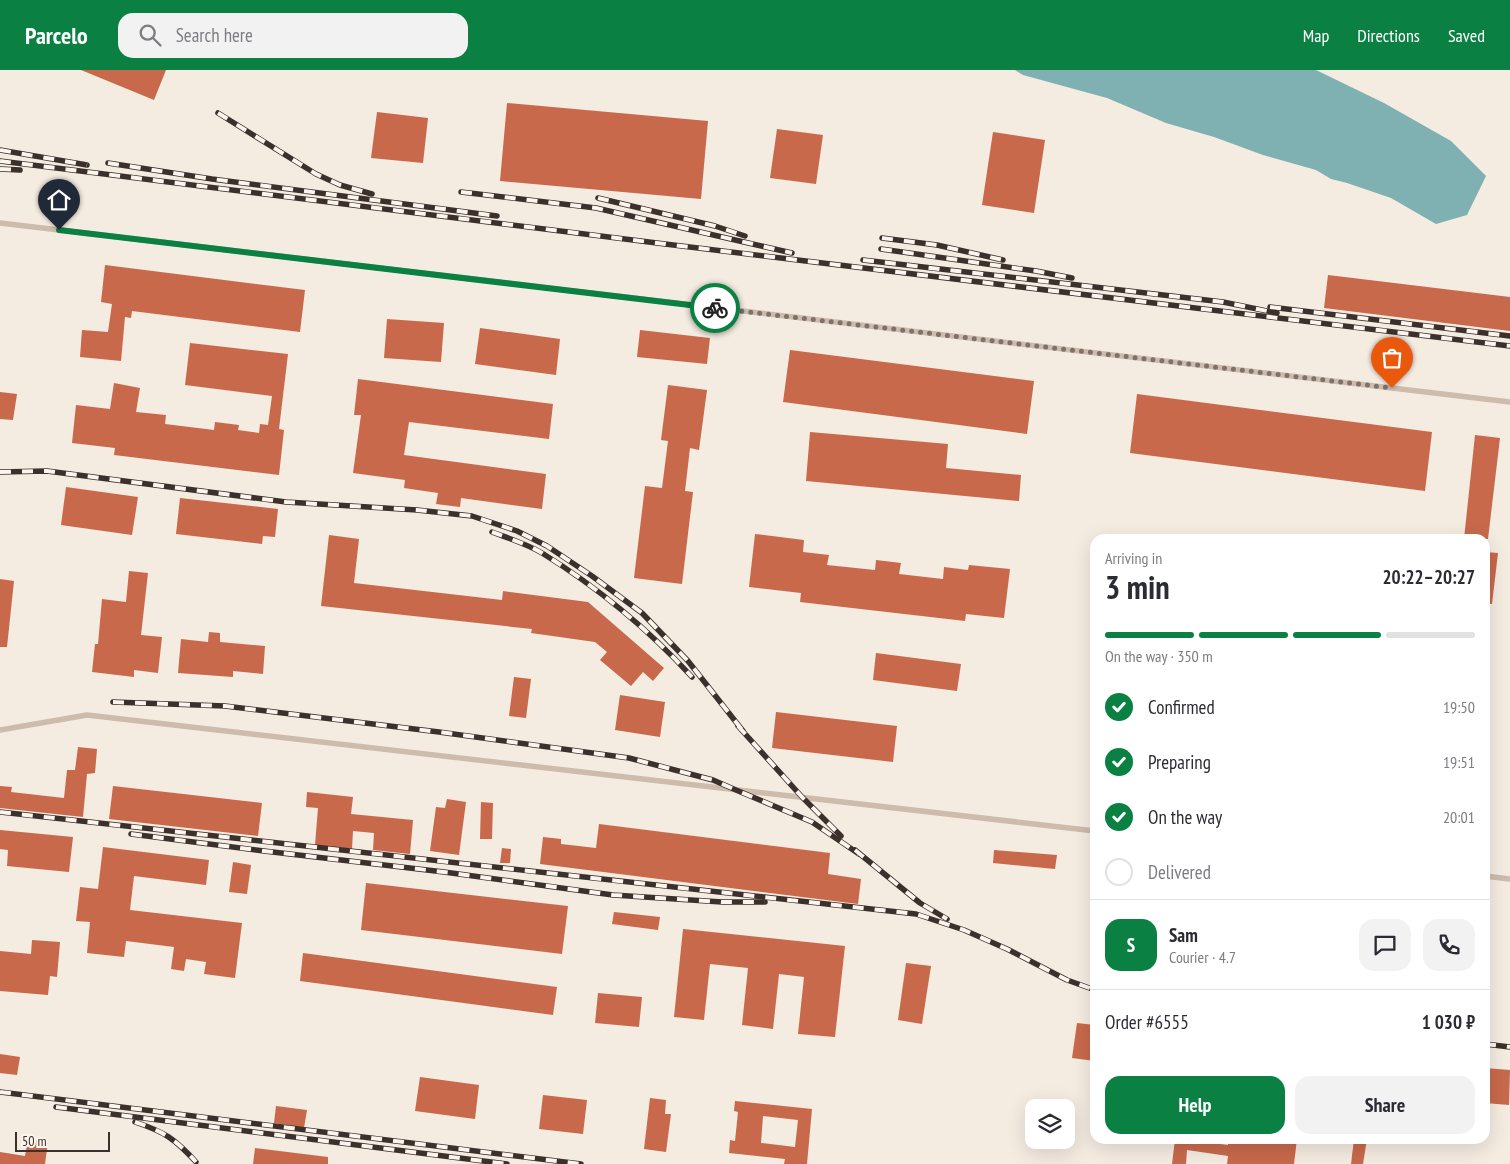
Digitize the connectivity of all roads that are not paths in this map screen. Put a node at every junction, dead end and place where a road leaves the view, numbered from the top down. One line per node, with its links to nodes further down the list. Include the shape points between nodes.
1 (0, 223): 2 (lane)
2 (1510, 402)
3 (0, 730): 4 (lane, via 87,715)
4 (1090, 830)
5 (1490, 877): 6 (lane)
6 (1510, 879)

